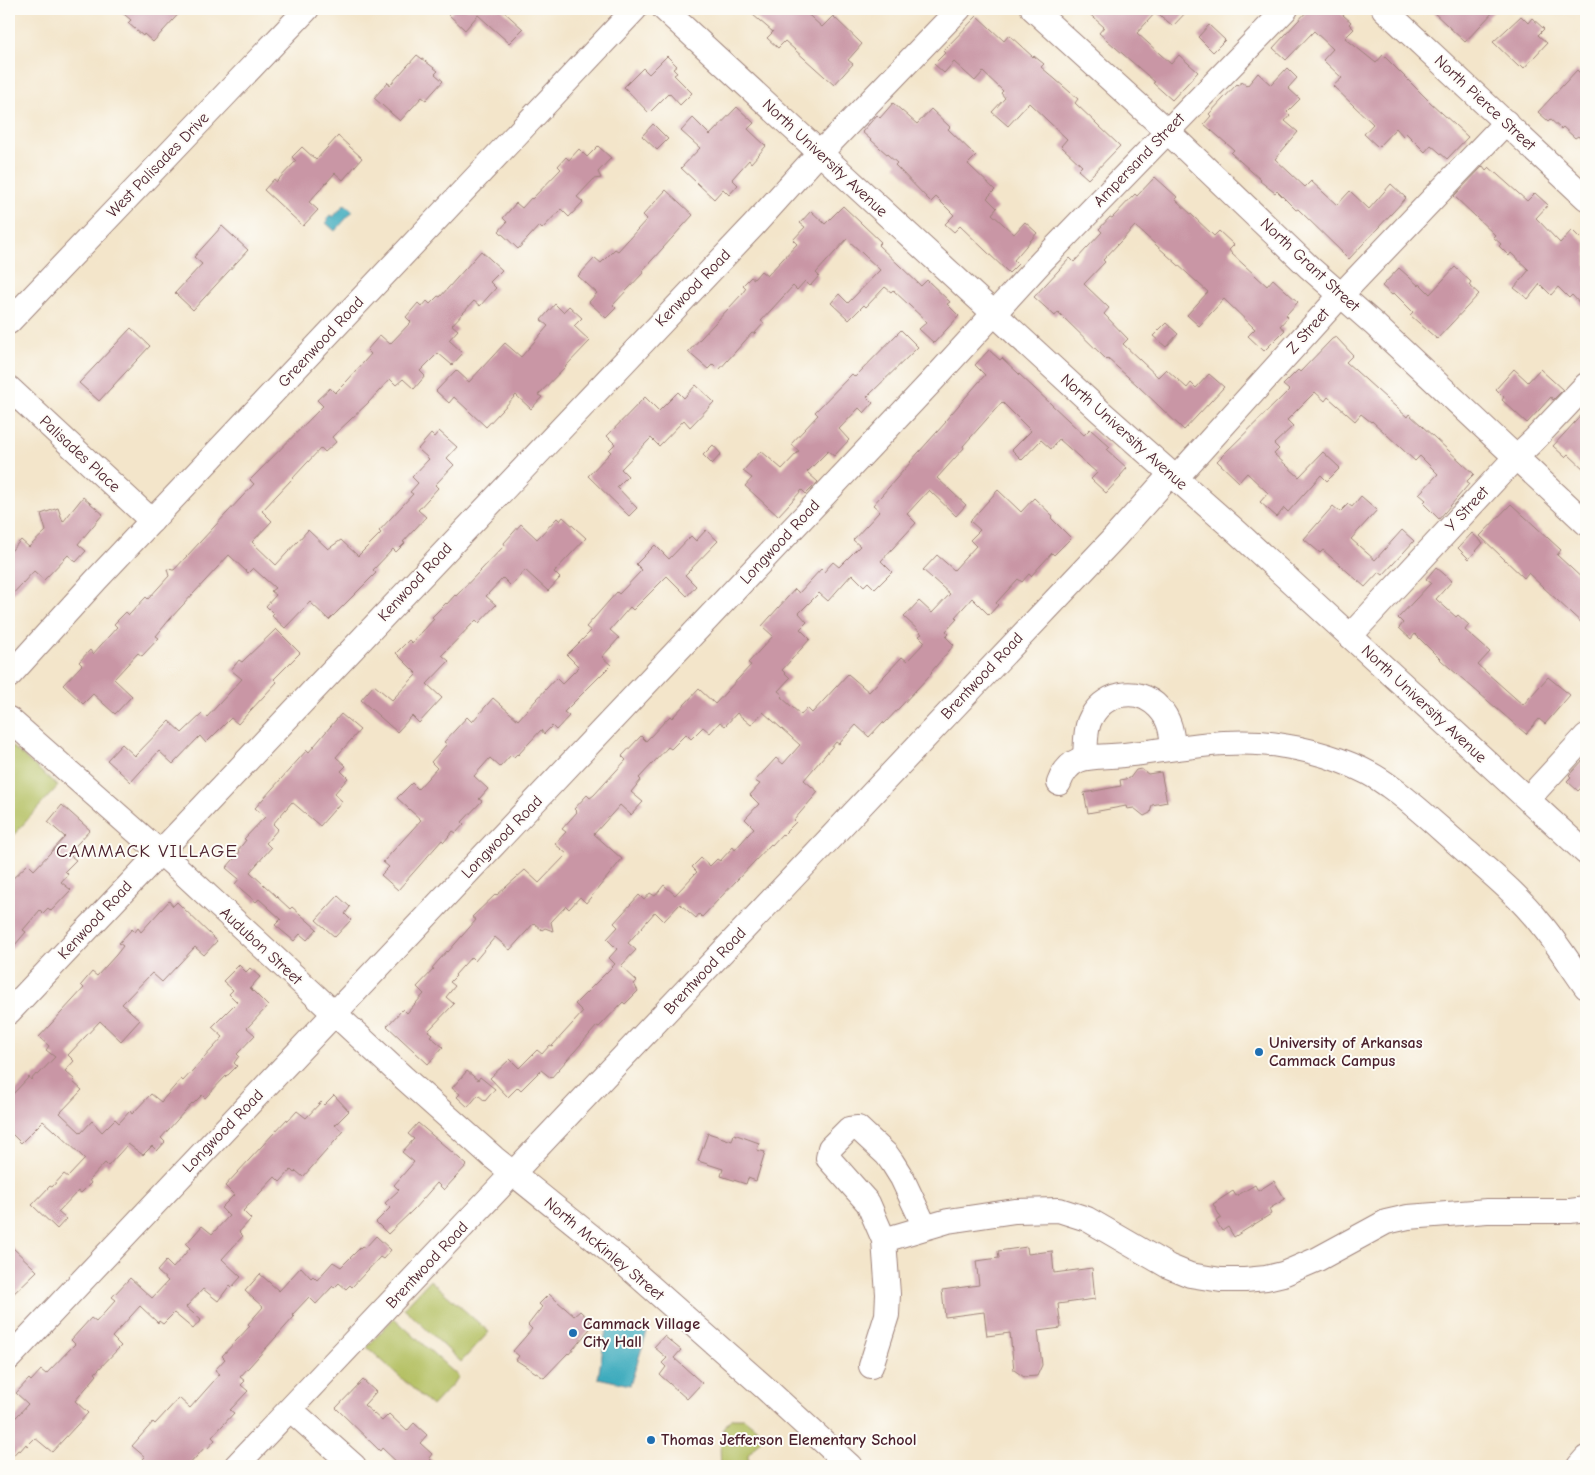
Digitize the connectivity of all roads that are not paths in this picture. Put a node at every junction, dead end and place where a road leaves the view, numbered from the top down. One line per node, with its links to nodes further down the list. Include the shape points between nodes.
1 (307, 9): 14 (street, West Palisades Drive)
2 (635, 9): 19 (street, Greenwood Road)
3 (664, 9): 10 (street, North University Avenue)
4 (958, 9): 10 (street, Kenwood Road)
5 (1033, 9): 9 (street, North Grant Street)
6 (1286, 9): 9 (street, Ampersand Street)
7 (1384, 9): 8 (street, North Pierce Street)
8 (1506, 122): 11 (street, North Pierce Street); 12 (street, Z Street)
9 (1167, 131): 12 (street, North Grant Street); 13 (street, Ampersand Street)
10 (820, 152): 13 (street, North University Avenue); 29 (street, Kenwood Road)
11 (1586, 198)
12 (1341, 295): 17 (street, North Grant Street); 18 (street, Z Street)
13 (993, 313): 18 (street, North University Avenue); 33 (street, Longwood Road)
14 (9, 322)
15 (1586, 384): 17 (street, Y Street)
16 (9, 388): 19 (street, Palisades Place)
17 (1516, 457): 20 (street, North Grant Street); 21 (street, Y Street)
18 (1174, 476): 21 (street, North University Avenue); 34 (street, Brentwood Road)
19 (152, 521): 22 (street, Greenwood Road)
20 (1586, 523)
21 (1350, 636): 28 (street, North University Avenue)
22 (9, 676)
23 (9, 719): 29 (street, Audubon Street)
24 (1586, 736): 28 (street)
25 (1173, 748): 26 (street); 26 (street, via 1169,724 1160,709 1146,698 1126,694 1107,700 1093,714 1086,734); 31 (street, via 1244,743 1282,745 1327,756 1388,785 1509,890 1540,922)
26 (1085, 757): 27 (street, via 1063,772)
27 (1060, 783)
28 (1528, 799): 30 (street, North University Avenue)
29 (158, 852): 32 (street, Kenwood Road); 33 (street, Audubon Street)
30 (1586, 853)
31 (1586, 987)
32 (9, 1012)
33 (334, 1013): 34 (street, Audubon Street); 38 (street, Longwood Road)
34 (513, 1174): 40 (street, Brentwood Road); 44 (street, North McKinley Street, via 618,1258)
35 (1586, 1209): 36 (street, via 1487,1211 1386,1222 1292,1270 1246,1280 1190,1275 1168,1266 1087,1219 1059,1210 1015,1211)
36 (925, 1227): 37 (street); 37 (street, via 902,1178 887,1155 858,1128 848,1129 830,1148 828,1158 868,1203)
37 (884, 1240): 39 (street, via 887,1315)
38 (9, 1358)
39 (871, 1366)
40 (291, 1410): 42 (street, Brentwood Road); 43 (street)
41 (1586, 1458): 45 (street)
42 (236, 1466)
43 (354, 1466)
44 (850, 1466)
45 (1579, 1466)

